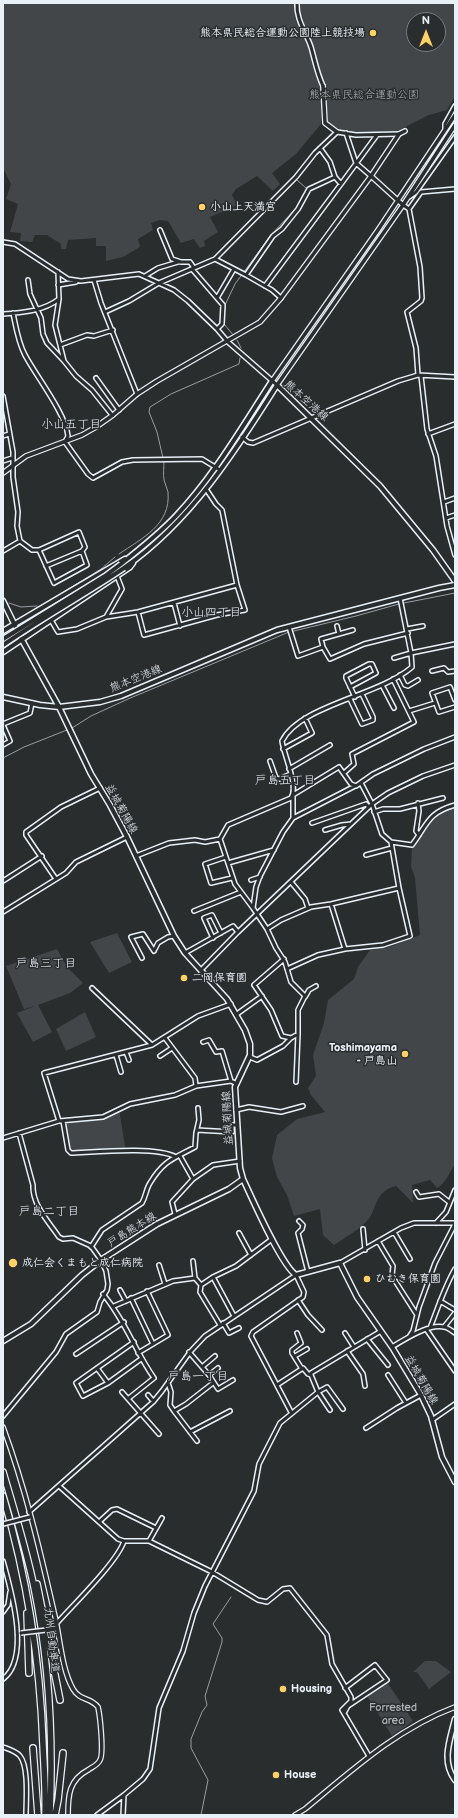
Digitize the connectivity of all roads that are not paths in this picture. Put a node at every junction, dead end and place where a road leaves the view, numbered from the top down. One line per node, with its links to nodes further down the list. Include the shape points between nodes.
1 (297, 3): 2 (street, via 297,13)
2 (323, 86): 8 (street, via 325,123)
3 (455, 106): 6 (street, via 445,124)
4 (455, 116): 6 (street)
5 (455, 125): 19 (street)
6 (445, 130): 20 (street)
7 (405, 131): 10 (street)
8 (337, 132): 9 (street); 13 (street)
9 (346, 133): 11 (street); 14 (street)
10 (399, 134): 11 (street); 15 (street)
11 (377, 135): 14 (street)
12 (455, 137): 19 (street, via 416,192)
13 (320, 148): 16 (street, via 330,162); 25 (street, via 296,177)
14 (356, 163): 15 (street); 17 (street)
15 (371, 176): 20 (street); 39 (street)
16 (335, 177): 17 (street); 30 (street, via 309,189 298,208 282,229 272,236)
17 (341, 184): 37 (street)
18 (455, 189): 22 (street, via 420,192)
19 (406, 199): 21 (street)
20 (397, 201): 21 (street); 53 (street)
21 (403, 205): 22 (street); 54 (street)
22 (409, 209): 50 (street, via 422,293 421,301 407,312)
23 (160, 230): 26 (street, via 172,259)
24 (3, 242): 29 (street, via 15,244)
25 (215, 259): 27 (street); 28 (street)
26 (178, 261): 27 (street, via 190,262); 31 (street)
27 (193, 268): 35 (street); 38 (street)
28 (234, 269): 30 (street); 38 (street)
29 (58, 272): 34 (street, via 68,279); 36 (street)
30 (245, 275): 37 (street)
31 (145, 276): 33 (street, via 140,274); 35 (street)
32 (28, 280): 41 (street)
33 (94, 280): 34 (street); 42 (street)
34 (81, 281): 36 (street)
35 (158, 283): 42 (street); 45 (street, via 174,290)
36 (58, 285): 40 (street)
37 (266, 286): 39 (street)
38 (217, 298): 45 (street, via 223,305 222,324)
39 (281, 298): 47 (street, via 257,324)
40 (59, 299): 41 (street); 48 (street, via 55,325)
41 (36, 309): 43 (street); 49 (street, via 47,343)
42 (105, 312): 46 (street)
43 (14, 313): 44 (street); 66 (street, via 24,353 64,423 68,436)
44 (3, 314)
45 (217, 329): 47 (street)
46 (113, 330): 48 (street, via 94,336 87,335); 55 (street)
47 (228, 342): 53 (street); 55 (street)
48 (60, 345): 49 (street)
49 (64, 361): 59 (street, via 92,390)
50 (420, 376): 51 (street); 60 (street, via 380,388); 63 (street)
51 (455, 377)
52 (96, 378): 57 (street)
53 (272, 381): 54 (street); 70 (main road, 熊本空港線)
54 (277, 385): 60 (main road, 熊本空港線); 65 (main road, 熊本空港線)
55 (138, 394): 57 (street)
56 (3, 396): 58 (street)
57 (119, 410): 59 (street)
58 (5, 415): 62 (street)
59 (112, 416): 66 (street, via 82,435)
60 (311, 417): 65 (street, via 253,443); 88 (main road, 熊本空港線, via 380,486)
61 (455, 424): 63 (street)
62 (10, 434): 64 (street); 67 (street)
63 (428, 434): 75 (street, via 436,456)
64 (3, 436)
65 (242, 437): 71 (main road, 熊本空港線)
66 (65, 442): 69 (street, via 26,456); 70 (street, via 93,478 122,462 202,459)
67 (12, 458): 68 (street); 69 (street)
68 (3, 461)
69 (12, 466): 72 (street); 78 (street)
70 (216, 466): 71 (street); 83 (main road, 熊本空港線, via 177,515)
71 (220, 470): 73 (main road, 熊本空港線)
72 (3, 473)
73 (206, 489): 84 (main road, 熊本空港線, via 177,523); 89 (street, via 222,510)
74 (455, 498): 75 (street)
75 (444, 502): 77 (street)
76 (455, 515): 77 (street)
77 (446, 518): 82 (street)
78 (20, 541): 79 (street, via 32,550); 80 (street)
79 (39, 550): 81 (street, via 79,532 85,547); 85 (street)
80 (3, 551)
81 (82, 551): 85 (street); 85 (street, via 87,565 54,583)
82 (455, 555)
83 (129, 558): 86 (main road, 熊本空港線); 97 (main road, 熊本空港線)
84 (136, 560): 86 (main road, 熊本空港線); 87 (main road, 熊本空港線, via 130,568)
85 (46, 566)
86 (122, 566): 107 (main road, 熊本空港線, bridge); 110 (main road, 熊本空港線, bridge, via 85,594)
87 (117, 576): 95 (street, via 122,589); 96 (main road, 熊本空港線)
88 (455, 581)
89 (237, 585): 93 (street); 98 (street, via 245,610)
90 (455, 585): 91 (main road, 熊本空港線)
91 (400, 598): 101 (main road, 熊本空港線); 102 (street)
92 (3, 601): 97 (main road, 益城菊陽線)
93 (174, 603): 94 (street); 98 (street)
94 (138, 612): 95 (street); 98 (street, via 144,636)
95 (106, 617): 96 (street, via 77,629 58,632)
96 (51, 620): 108 (main road, 熊本空港線)
97 (14, 624): 104 (main road, 熊本空港線); 108 (main road, 益城菊陽線)
98 (180, 626)
99 (336, 626): 105 (street)
100 (423, 626): 102 (street)
101 (289, 627): 111 (street, via 298,656); 129 (main road, 熊本空港線, via 121,696 100,702)
102 (407, 629): 106 (street)
103 (352, 630): 105 (street)
104 (3, 632)
105 (339, 634): 111 (street, via 320,639)
106 (408, 634): 111 (street, via 364,644 330,659); 113 (street)
107 (3, 639)
108 (22, 640): 112 (main road, 熊本空港線); 129 (main road, 益城菊陽線)
109 (455, 644): 113 (street)
110 (3, 645)
111 (323, 647)
112 (3, 652)
113 (411, 653): 114 (street); 117 (street, via 412,667)
114 (394, 658)
115 (432, 671): 116 (street, via 444,668 448,672)
116 (455, 671)
117 (400, 675): 118 (street); 119 (street, via 408,686)
118 (393, 679): 120 (street); 132 (street)
119 (418, 680)
120 (382, 684): 122 (street); 131 (street)
121 (350, 686): 121 (street, via 346,676 372,664 376,673); 124 (street)
122 (362, 694): 124 (street); 125 (street, via 373,720 362,724)
123 (3, 697): 128 (main road, 熊本空港線)
124 (354, 697): 125 (street)
125 (350, 699): 133 (street)
126 (455, 700): 127 (street, via 451,688 448,687 433,692)
127 (435, 703): 130 (street, via 439,712); 132 (street)
128 (32, 704): 129 (main road, 熊本空港線); 134 (street, via 30,713)
129 (60, 707): 146 (main road, 益城菊陽線, via 73,738)
130 (455, 707)
131 (394, 708)
132 (409, 711): 142 (street, via 414,722 352,754 354,764)
133 (305, 718): 138 (street, via 286,734 282,741); 138 (street, via 312,733)
134 (3, 724): 136 (street, via 10,741)
135 (455, 737): 144 (street, via 424,749)
136 (3, 745)
137 (330, 745): 141 (street)
138 (283, 749): 141 (street)
139 (270, 761): 143 (street, via 276,778)
140 (455, 765): 151 (street, via 423,776 388,793)
141 (289, 769): 143 (street)
142 (344, 773): 145 (street, via 351,784); 147 (street, via 339,767)
143 (291, 774): 147 (street)
144 (361, 783): 145 (street); 151 (street)
145 (356, 786): 153 (street)
146 (100, 788): 158 (main road, 益城菊陽線); 164 (street, via 61,806 27,832 26,835)
147 (293, 795): 153 (street); 159 (street, via 275,806 228,825)
148 (443, 798): 149 (street)
149 (418, 803): 152 (street, via 400,809); 157 (street, via 416,831)
150 (455, 805): 157 (street, via 432,816)
151 (370, 806): 152 (street); 154 (street, via 366,804); 155 (street)
152 (374, 812): 160 (street, via 382,834)
153 (292, 818): 162 (street)
154 (312, 823)
155 (351, 824): 156 (street); 173 (street)
156 (325, 830)
157 (419, 835): 160 (street, via 411,846)
158 (127, 837): 165 (main road, 益城菊陽線); 170 (street, via 76,862)
159 (220, 839): 165 (street, via 169,843); 166 (street)
160 (391, 842): 161 (street)
161 (392, 848): 163 (street); 174 (street)
162 (274, 850): 167 (street); 168 (street)
163 (366, 855)
164 (42, 856): 170 (street); 172 (street)
165 (136, 856): 185 (main road, 益城菊陽線)
166 (226, 857): 167 (street); 169 (street, via 205,864 211,883)
167 (228, 863): 169 (street)
168 (260, 877): 171 (street); 177 (street, via 256,887)
169 (232, 878): 175 (street)
170 (56, 879): 180 (street)
171 (252, 880)
172 (3, 881)
173 (291, 882): 178 (street); 181 (street)
174 (399, 888): 176 (street); 187 (street, via 410,936 383,945)
175 (241, 892): 177 (street); 179 (street)
176 (331, 904): 178 (street); 187 (street)
177 (254, 908): 181 (street)
178 (308, 908): 182 (street)
179 (194, 911)
180 (3, 912)
181 (257, 914): 182 (street); 183 (street)
182 (267, 929): 190 (street)
183 (238, 932): 184 (street, via 233,926); 192 (street)
184 (221, 933): 186 (street); 186 (street, via 212,915 204,918)
185 (174, 936): 188 (main road, 益城菊陽線); 189 (street, via 158,943 154,950 143,934 132,937)
186 (213, 938): 188 (street)
187 (345, 949): 191 (street, via 318,955)
188 (185, 953): 192 (main road, 益城菊陽線)
189 (142, 958)
190 (284, 959): 191 (street); 195 (street, via 254,985)
191 (287, 969): 196 (street, via 291,982)
192 (201, 970): 197 (main road, 益城菊陽線)
193 (316, 986): 196 (street)
194 (92, 988): 203 (street)
195 (262, 996): 198 (street); 201 (street, via 282,1036)
196 (305, 997): 199 (street, via 298,1010)
197 (231, 1004): 198 (main road, 益城菊陽線); 200 (street, via 198,1016)
198 (237, 1014): 208 (main road, 益城菊陽線, via 249,1039)
199 (298, 1034): 201 (street); 212 (street)
200 (164, 1038): 203 (street); 204 (street)
201 (291, 1038): 208 (street, via 283,1046 257,1060)
202 (202, 1042): 211 (street, via 209,1040 216,1052 222,1051)
203 (152, 1045): 205 (street)
204 (172, 1048): 207 (street); 213 (street, via 195,1078)
205 (126, 1052): 206 (street); 209 (street)
206 (116, 1055): 210 (street); 218 (street, via 44,1073)
207 (160, 1056)
208 (250, 1057): 211 (main road, 益城菊陽線)
209 (129, 1060)
210 (121, 1072)
211 (233, 1082): 213 (street); 216 (main road, 益城菊陽線)
212 (296, 1082)
213 (196, 1086): 217 (street, via 175,1095 130,1104 103,1117)
214 (303, 1106): 216 (street, via 281,1112 249,1107)
215 (198, 1108): 220 (street)
216 (236, 1110): 219 (main road, 益城菊陽線)
217 (63, 1121): 218 (street); 224 (street, via 68,1150 71,1153 151,1151 168,1153)
218 (59, 1122): 221 (street)
219 (237, 1125): 220 (street, via 232,1125 232,1132); 225 (main road, 益城菊陽線)
220 (197, 1130): 223 (street, via 196,1147)
221 (19, 1133): 222 (street); 240 (street, via 33,1185 32,1194 43,1213 59,1237 73,1238)
222 (3, 1138)
223 (180, 1156): 224 (street); 226 (street)
224 (176, 1158): 240 (street, via 163,1165 149,1185 142,1203 102,1230)
225 (240, 1161): 226 (street, via 218,1163); 227 (main road, 益城菊陽線)
226 (192, 1179): 231 (street, via 172,1202)
227 (243, 1179): 231 (main road, 戸島熊本線, via 229,1189); 238 (main road, 益城菊陽線)
228 (455, 1190): 230 (street)
229 (416, 1192): 230 (street, via 419,1197 439,1194)
230 (449, 1202): 233 (street, via 446,1212)
231 (175, 1214): 244 (main road, 戸島熊本線)
232 (299, 1221): 249 (street, via 302,1229 298,1233)
233 (436, 1224): 234 (street); 236 (street, via 414,1224)
234 (455, 1224): 264 (street, via 435,1263)
235 (363, 1229): 241 (street)
236 (394, 1232): 239 (street); 243 (street)
237 (239, 1233): 242 (street)
238 (272, 1239): 242 (street); 250 (main road, 益城菊陽線)
239 (378, 1241): 241 (street); 264 (street, via 393,1266 392,1276)
240 (91, 1247): 244 (street)
241 (365, 1250): 246 (street)
242 (251, 1255): 251 (street, via 236,1266)
243 (410, 1259)
244 (101, 1260): 257 (street, via 108,1284); 278 (main road, 戸島熊本線, via 31,1324)
245 (193, 1261): 252 (street)
246 (340, 1263): 249 (main road); 272 (main road, 益城菊陽線, via 357,1297)
247 (159, 1265): 253 (street)
248 (455, 1269): 261 (street)
249 (308, 1272): 250 (main road)
250 (296, 1275): 260 (street, via 304,1292 303,1297); 265 (street)
251 (213, 1277): 254 (street); 265 (street)
252 (195, 1278): 253 (street); 254 (street)
253 (165, 1284): 256 (street)
254 (201, 1285): 267 (street, via 200,1292)
255 (120, 1290): 259 (street)
256 (147, 1291): 258 (street); 280 (street, via 168,1335)
257 (103, 1294): 262 (street); 320 (street, via 97,1312 66,1334 56,1352)
258 (131, 1298): 259 (street); 280 (street)
259 (126, 1300): 262 (street)
260 (298, 1300): 271 (street); 304 (street, via 251,1336)
261 (440, 1300): 263 (street); 270 (street)
262 (114, 1306): 266 (street)
263 (455, 1311): 268 (street)
264 (417, 1315): 276 (street)
265 (234, 1316): 267 (street)
266 (124, 1322): 279 (street); 287 (street)
267 (221, 1324): 269 (street, via 229,1334); 285 (street)
268 (444, 1326): 270 (street); 275 (street)
269 (239, 1328)
270 (428, 1329): 276 (street); 296 (street)
271 (322, 1330)
272 (381, 1331): 277 (street); 282 (main road, 益城菊陽線)
273 (297, 1333): 289 (street, via 301,1343 292,1350)
274 (345, 1333): 281 (street)
275 (455, 1333)
276 (409, 1337): 282 (street)
277 (367, 1339): 281 (street); 291 (street)
278 (3, 1341)
279 (134, 1342): 286 (street); 293 (street)
280 (153, 1344): 286 (street)
281 (354, 1347): 284 (street)
282 (392, 1347): 309 (main road, 益城菊陽線)
283 (307, 1349): 289 (street)
284 (347, 1351): 298 (street); 305 (street, via 363,1374)
285 (189, 1352): 292 (street); 302 (street)
286 (138, 1353): 290 (street)
287 (76, 1354)
288 (215, 1356): 292 (street)
289 (295, 1356): 295 (street)
290 (141, 1359): 301 (street); 310 (street, via 154,1378)
291 (388, 1365)
292 (202, 1367): 297 (street)
293 (97, 1368): 301 (street); 301 (street, via 76,1383 83,1396)
294 (218, 1368): 297 (street)
295 (302, 1369): 298 (street); 304 (street)
296 (455, 1371)
297 (209, 1375): 303 (street)
298 (311, 1375): 307 (street)
299 (388, 1375): 312 (street)
300 (233, 1380): 303 (street, via 218,1389)
301 (108, 1383)
302 (168, 1383): 311 (street); 315 (street, via 171,1392 170,1405)
303 (213, 1383): 315 (street)
304 (277, 1385): 318 (street)
305 (365, 1386)
306 (122, 1392): 310 (street)
307 (318, 1392): 314 (street, via 327,1386); 316 (street); 318 (street)
308 (148, 1395): 311 (street)
309 (421, 1396): 312 (street); 321 (main road, 益城菊陽線)
310 (129, 1398): 319 (street)
311 (154, 1401): 319 (street)
312 (406, 1404): 323 (street)
313 (455, 1404): 321 (street)
314 (343, 1409)
315 (174, 1410): 324 (street)
316 (330, 1410)
317 (230, 1411): 324 (street)
318 (291, 1412): 340 (street, via 280,1423 259,1464 254,1491)
319 (141, 1413): 325 (street); 329 (street)
320 (3, 1416)
321 (432, 1420): 328 (main road, 益城菊陽線, via 442,1457)
322 (3, 1427): 331 (street)
323 (366, 1428)
324 (190, 1432): 326 (street)
325 (159, 1434)
326 (197, 1441)
327 (3, 1472): 335 (highway, 九州自動車道)
328 (455, 1482)
329 (59, 1486): 331 (street); 333 (street)
330 (3, 1496): 342 (highway, 九州自動車道)
331 (30, 1514): 334 (street, bridge); 344 (street)
332 (162, 1518): 336 (street)
333 (99, 1522): 336 (street, via 112,1510 117,1509); 337 (street, via 118,1539)
334 (3, 1524)
335 (20, 1528): 350 (highway, via 38,1588); 363 (highway, 九州自動車道, via 34,1588 43,1648 51,1746)
336 (156, 1528): 338 (street)
337 (124, 1541): 338 (street); 344 (street, via 105,1569)
338 (149, 1541): 340 (street)
339 (3, 1561): 341 (street)
340 (212, 1572): 349 (street, via 258,1600 267,1602 283,1589 290,1588 327,1635 332,1664); 359 (street, via 159,1708 150,1769 143,1779)
341 (11, 1590): 343 (street, via 8,1606); 346 (street)
342 (26, 1595): 347 (highway); 362 (highway, 九州自動車道, via 39,1675)
343 (3, 1612)
344 (57, 1623): 345 (street)
345 (56, 1629): 346 (street, bridge); 365 (street, via 70,1683 80,1698 92,1701 98,1707 100,1726 100,1761 74,1780 69,1797)
346 (16, 1634): 348 (street, via 16,1659 12,1669)
347 (29, 1673)
348 (3, 1679)
349 (345, 1688): 352 (street, via 351,1701 342,1710); 352 (street, via 375,1665 387,1680 348,1706)
350 (60, 1700)
351 (455, 1707): 357 (street, via 406,1731)
352 (344, 1713): 357 (street)
353 (455, 1719): 358 (main road, via 447,1754 447,1768)
354 (3, 1747): 360 (street, via 20,1756 25,1770)
355 (33, 1748): 361 (highway)
356 (63, 1753): 364 (highway)
357 (369, 1756): 368 (street)
358 (455, 1780)
359 (124, 1795): 366 (street); 367 (street)
360 (26, 1815)
361 (38, 1815)
362 (45, 1815)
363 (50, 1815)
364 (55, 1815)
365 (68, 1815)
366 (97, 1815)
367 (123, 1815)
368 (295, 1815)

